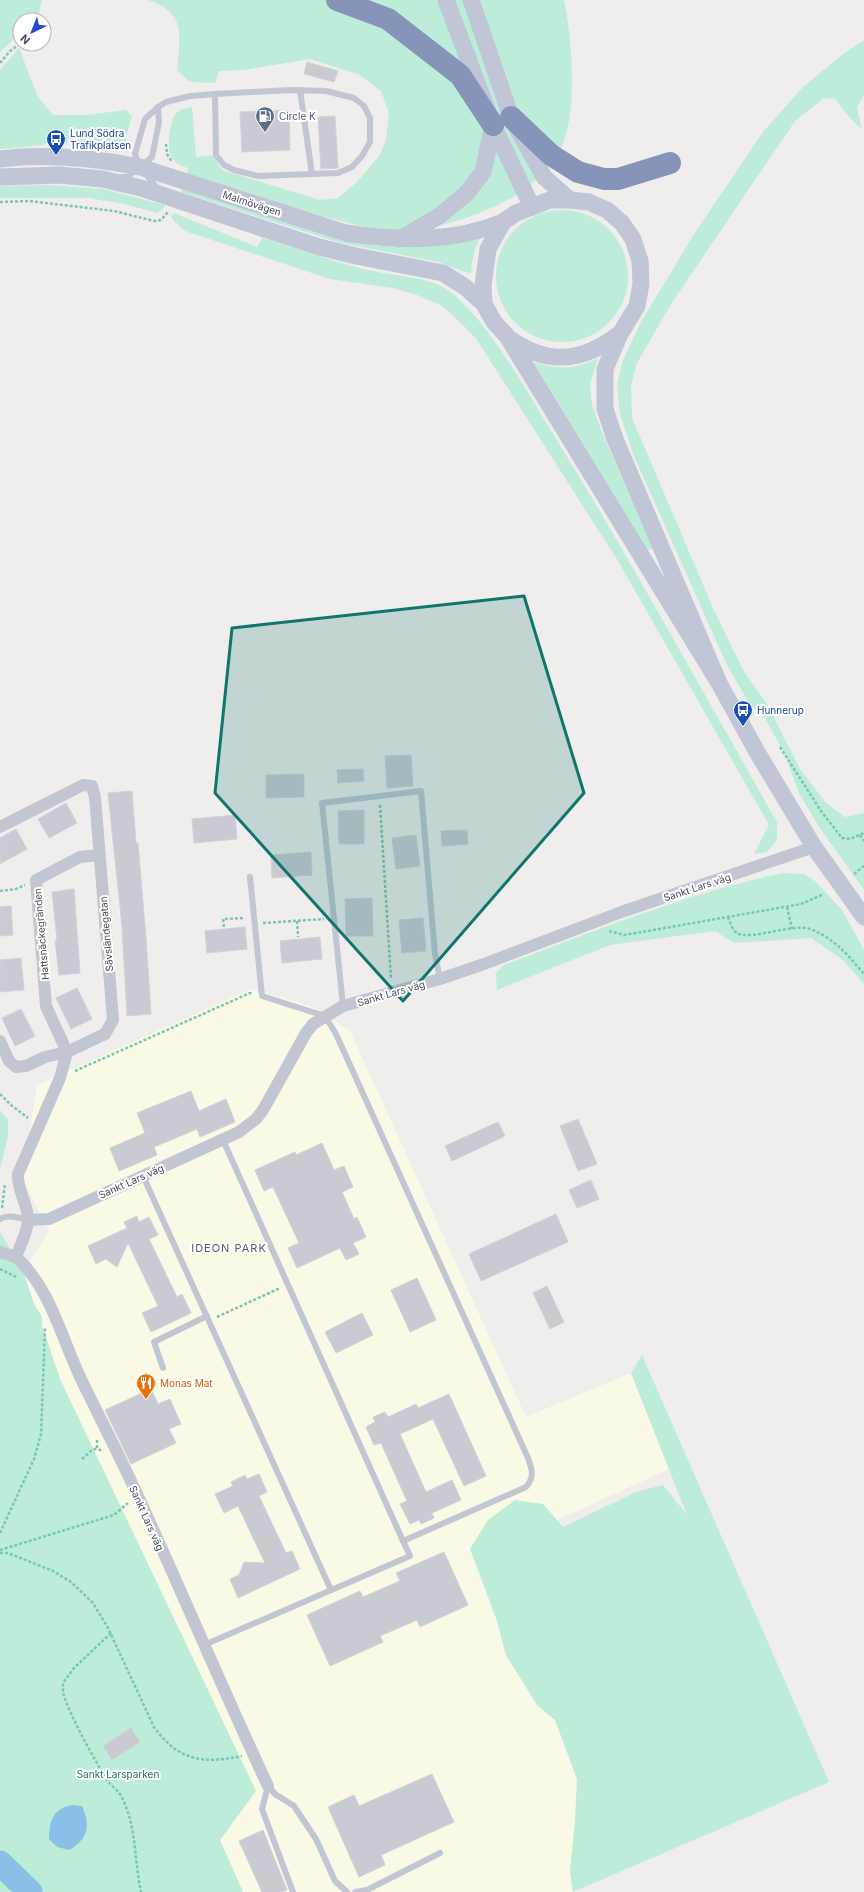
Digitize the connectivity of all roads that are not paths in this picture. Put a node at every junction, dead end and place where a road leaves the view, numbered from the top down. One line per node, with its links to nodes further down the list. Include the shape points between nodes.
1 (337, 0): 7 (highway, via 388,18 460,75)
2 (446, 0): 7 (main road)
3 (471, 0): 7 (main road)
4 (300, 90): 5 (lane); 11 (lane); 11 (lane, via 326,91 354,98 364,106 370,118 370,142 352,167 338,174)
5 (214, 94): 6 (lane, via 190,96 166,102); 11 (lane, via 216,155 224,165 258,176)
6 (158, 107): 10 (lane, via 159,122 152,157); 10 (lane, via 145,119 135,154)
7 (502, 121): 9 (highway, via 578,172 604,179 618,179); 15 (main road, via 544,178); 16 (main road); 18 (main road, via 482,172 466,194 439,216)
8 (0, 159): 10 (main road, Malmövägen, via 56,156 105,160)
9 (670, 163)
10 (140, 167): 13 (lane, via 127,177); 14 (lane, via 151,183); 18 (main road, Malmövägen, via 346,232)
11 (312, 174)
12 (0, 177): 13 (main road, via 59,175)
13 (102, 179): 14 (main road)
14 (171, 198): 19 (main road, via 319,247 443,273 465,287)
15 (570, 200): 16 (main road, Malmövägen, via 550,200); 20 (main road, Malmövägen, via 589,202 607,210 622,223 633,239 640,261 641,284 636,306)
16 (532, 207): 17 (main road, Malmövägen)
17 (503, 222): 18 (main road, Malmövägen, via 455,237 434,240); 19 (main road, via 488,249 483,284)
18 (400, 239)
19 (484, 304): 21 (main road, via 494,322)
20 (620, 334): 21 (main road, via 584,355 563,358 543,355 524,348); 22 (main road, Malmövägen, via 605,369 606,410 615,439)
21 (507, 336): 22 (main road)
22 (719, 683): 24 (main road)
23 (0, 827): 25 (street, Sävsländegatan, via 83,785 92,786 96,797)
24 (814, 847): 27 (main road); 28 (street, Sankt Lars väg, via 624,911)
25 (99, 855): 32 (street, Sävsländegatan, via 113,1020 105,1034); 32 (street, Hattsnäckegränden, via 80,857 36,880 46,1006)
26 (250, 877): 30 (lane, via 262,996)
27 (864, 917)
28 (440, 979): 29 (street, Sankt Lars väg); 29 (lane, via 435,954 421,791 322,803)
29 (343, 1006): 30 (street, Sankt Lars väg)
30 (325, 1016): 33 (street, Sankt Lars väg, via 306,1032 276,1089 256,1119); 41 (lane, via 340,1041 533,1474 526,1487)
31 (0, 1041): 32 (street, Sävsländegatan, via 9,1061 16,1067)
32 (68, 1052): 36 (street, via 18,1174)
33 (223, 1140): 34 (street, Sankt Lars väg); 41 (lane)
34 (143, 1176): 36 (street, Sankt Lars väg, via 49,1219); 39 (lane)
35 (0, 1219): 36 (lane, via 15,1217)
36 (28, 1220): 38 (street)
37 (0, 1252): 38 (street, Sankt Lars väg)
38 (16, 1257): 43 (street, Sankt Lars väg, via 40,1285 51,1306 80,1377 138,1497)
39 (208, 1318): 40 (lane, via 154,1342); 42 (lane)
40 (164, 1368)
41 (403, 1541): 42 (lane, via 410,1556)
42 (331, 1590): 43 (lane)
43 (204, 1645): 44 (street, Sankt Lars väg)
44 (268, 1786): 46 (lane, via 262,1809); 47 (lane, via 275,1794 294,1806 316,1838 335,1881)
45 (440, 1852): 48 (lane, via 367,1890)
46 (293, 1892)
47 (348, 1892)
48 (355, 1892)

